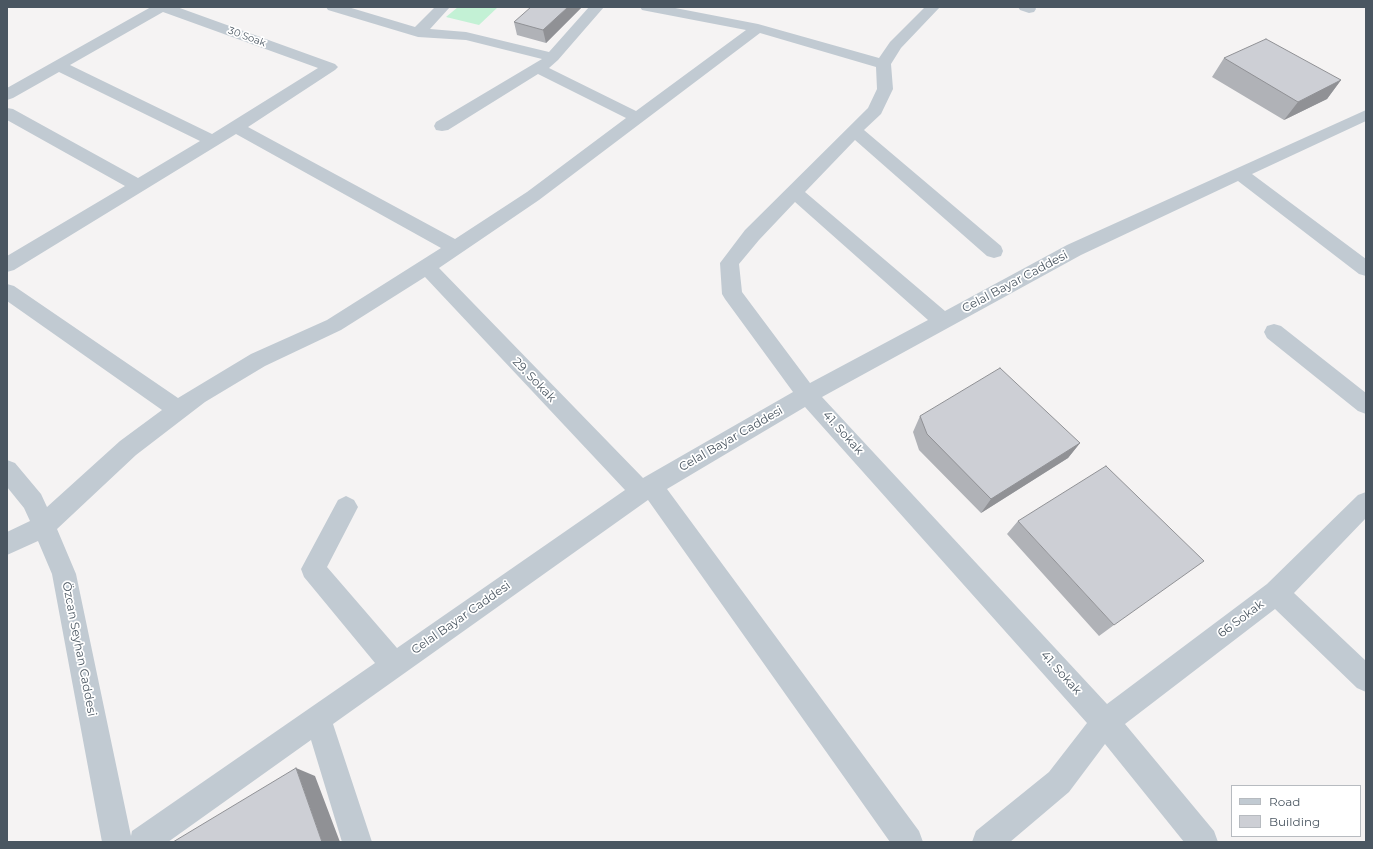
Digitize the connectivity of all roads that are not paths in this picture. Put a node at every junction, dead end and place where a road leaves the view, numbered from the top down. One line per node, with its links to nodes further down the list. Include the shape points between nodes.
1 (161, 7): 13 (street)
2 (164, 7): 20 (street, 30 Soak, via 330,67)
3 (333, 7): 10 (street)
4 (443, 7): 10 (street)
5 (597, 7): 11 (street)
6 (647, 7): 8 (street)
7 (933, 7): 12 (street, via 895,45)
8 (677, 10): 9 (street)
9 (758, 28): 12 (street); 18 (street)
10 (418, 33): 11 (street, via 466,36)
11 (552, 57): 14 (street)
12 (884, 64): 21 (street, 41. Sokak, via 885,89 875,110)
13 (58, 66): 15 (street); 22 (street)
14 (538, 68): 18 (street); 19 (street)
15 (7, 95)
16 (7, 113): 24 (street)
17 (1366, 115): 23 (street, Celal Bayar Caddesi)
18 (638, 118): 26 (street, via 533,196)
19 (442, 126)
20 (236, 127): 22 (street); 26 (street)
21 (855, 131): 25 (street, 41. Sokak); 27 (street)
22 (213, 140): 24 (street)
23 (1239, 173): 30 (street); 32 (street, Celal Bayar Caddesi, via 1074,250)
24 (138, 186): 28 (street)
25 (794, 192): 32 (street); 34 (street, 41. Sokak, via 729,263 732,294)
26 (456, 248): 29 (street)
27 (994, 251)
28 (7, 264)
29 (427, 267): 36 (street, via 334,325 258,360 197,396); 38 (street, 29. Sokak)
30 (1366, 270)
31 (7, 291): 36 (street)
32 (942, 321): 34 (street, Celal Bayar Caddesi)
33 (1274, 332): 35 (street)
34 (807, 395): 38 (street, Celal Bayar Caddesi); 47 (street, 41. Sokak)
35 (1366, 405)
36 (179, 410): 41 (street, via 128,448)
37 (7, 470): 41 (street, Özcan Seyhan Caddesi, via 33,501)
38 (646, 489): 44 (street, Celal Bayar Caddesi); 51 (street, 29. Sokak)
39 (1366, 502): 43 (street, 66 Sokak)
40 (346, 507): 44 (street, via 313,569)
41 (43, 526): 42 (street); 48 (street, Özcan Seyhan Caddesi, via 64,574)
42 (7, 544)
43 (1276, 592): 45 (street); 47 (street, 66 Sokak)
44 (394, 665): 46 (street, Celal Bayar Caddesi)
45 (1366, 680)
46 (318, 719): 49 (street, Celal Bayar Caddesi); 50 (street)
47 (1105, 722): 52 (street, 66 Sokak, via 1059,782); 53 (street, 41. Sokak)
48 (117, 842)
49 (144, 842)
50 (356, 842)
51 (908, 842)
52 (987, 842)
53 (1203, 842)

